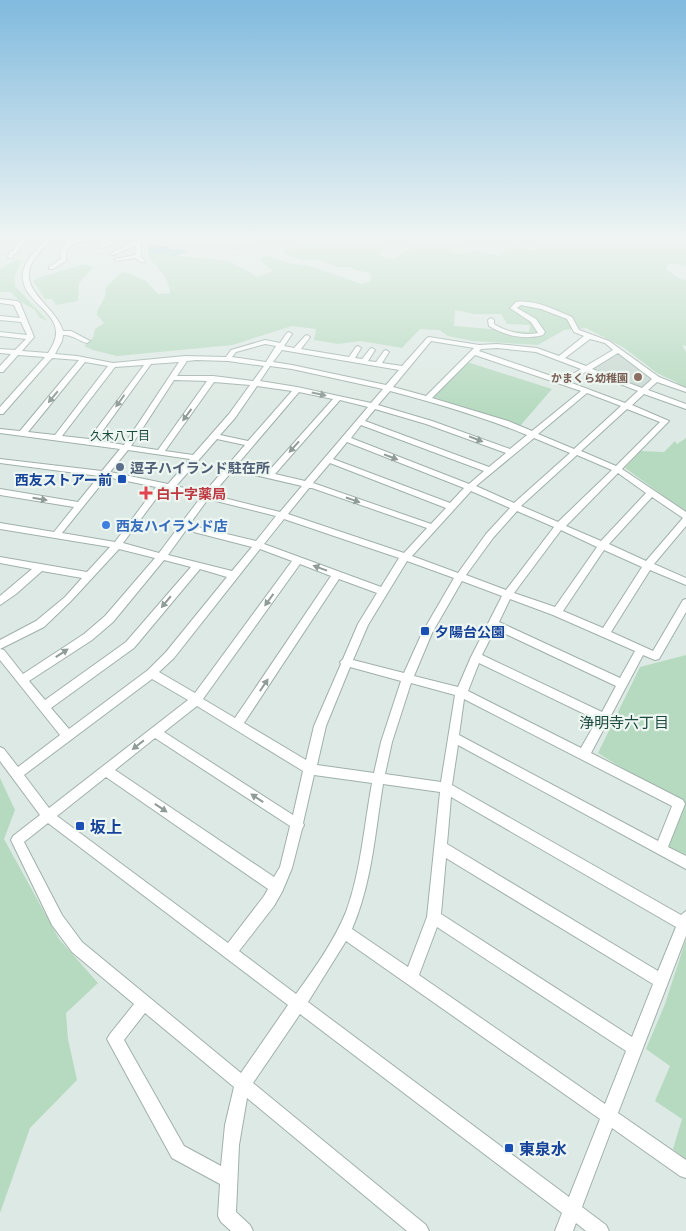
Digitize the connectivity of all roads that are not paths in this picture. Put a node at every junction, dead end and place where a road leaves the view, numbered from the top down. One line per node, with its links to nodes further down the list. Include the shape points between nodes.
1 (37, 297): 6 (street, via 56,318)
2 (0, 301): 4 (street, via 17,303)
3 (0, 318): 4 (street)
4 (24, 320): 11 (street)
5 (491, 320): 10 (street, via 494,328 531,336 541,334 530,316 514,308 521,303 543,307 570,318 576,331)
6 (60, 332): 12 (street, via 69,332); 13 (street)
7 (0, 334): 11 (street)
8 (289, 334): 14 (street)
9 (307, 336): 16 (street)
10 (589, 336): 19 (street); 27 (street)
11 (31, 337): 21 (street)
12 (87, 340)
13 (58, 342): 23 (street); 25 (street)
14 (280, 346): 16 (street); 26 (street, via 265,342 233,351); 31 (street)
15 (358, 348): 28 (street)
16 (296, 350): 28 (street)
17 (372, 350): 30 (street)
18 (476, 350): 27 (street, via 497,346 531,349); 34 (street, via 429,339); 41 (street); 48 (street)
19 (618, 350): 35 (street); 39 (street)
20 (0, 351): 21 (street)
21 (17, 352): 23 (street); 36 (street)
22 (386, 352): 32 (street)
23 (50, 356): 25 (street); 52 (street)
24 (184, 358): 26 (street); 29 (street); 37 (street)
25 (80, 359): 33 (street); 55 (street, one-way to 55)
26 (228, 359): 31 (street)
27 (558, 359): 35 (street)
28 (351, 360): 30 (street)
29 (149, 362): 33 (street); 60 (street, one-way to 60)
30 (364, 362): 32 (street)
31 (267, 364): 40 (street); 42 (street)
32 (378, 364): 34 (street)
33 (113, 365): 58 (street)
34 (405, 369): 42 (street)
35 (586, 369): 41 (street); 46 (street)
36 (0, 370)
37 (172, 378): 38 (street); 62 (street)
38 (214, 378): 40 (street); 63 (street, one-way to 63)
39 (656, 380): 45 (street); 46 (street)
40 (254, 382): 43 (street); 57 (street)
41 (564, 382): 44 (street)
42 (389, 388): 48 (street); 49 (street)
43 (296, 389): 47 (street, one-way to 47); 61 (street)
44 (586, 390): 50 (street); 56 (street)
45 (686, 390)
46 (644, 391): 50 (street); 51 (street)
47 (338, 398): 49 (street); 73 (street, one-way to 73)
48 (428, 398): 56 (street)
49 (374, 406): 53 (street); 64 (street, one-way to 64)
50 (627, 406): 65 (street); 70 (street, via 665,421)
51 (686, 407)
52 (0, 412)
53 (360, 422): 59 (street); 71 (street)
54 (0, 431): 55 (street)
55 (22, 434): 58 (street)
56 (533, 434): 64 (street); 65 (street)
57 (216, 436): 61 (street); 66 (street)
58 (56, 438): 60 (street)
59 (346, 439): 67 (street); 76 (street, one-way to 76)
60 (91, 442): 62 (street)
61 (250, 444): 69 (street)
62 (126, 447): 63 (street); 72 (street)
63 (160, 452): 66 (street)
64 (511, 452): 71 (street)
65 (576, 452): 70 (street); 82 (street)
66 (196, 458): 75 (street)
67 (329, 460): 74 (street); 81 (street)
68 (2, 464): 72 (street)
69 (231, 467): 73 (street); 79 (street)
70 (617, 469): 78 (street); 86 (street)
71 (490, 470): 76 (street)
72 (105, 474): 75 (street); 80 (street)
73 (269, 476): 74 (street)
74 (307, 485): 83 (street); 88 (street, one-way to 88)
75 (166, 486): 79 (street); 90 (street)
76 (470, 487): 81 (street); 82 (street)
77 (0, 492): 80 (street, one-way to 80)
78 (651, 493): 84 (street); 92 (street)
79 (208, 495): 83 (street); 87 (street)
80 (80, 505): 89 (street)
81 (450, 506): 88 (street)
82 (515, 507): 86 (street); 103 (street, via 480,546)
83 (282, 515): 91 (street); 94 (street)
84 (686, 518): 98 (street)
85 (0, 526): 89 (street)
86 (559, 526): 92 (street); 106 (street)
87 (184, 527): 91 (street); 93 (street)
88 (432, 527): 94 (street)
89 (56, 536): 90 (street)
90 (117, 545): 93 (street); 102 (street)
91 (258, 545): 96 (street); 100 (street)
92 (603, 545): 98 (street); 109 (street)
93 (162, 556): 97 (street); 119 (street, one-way to 93, via 101,627)
94 (405, 556): 103 (street); 105 (street)
95 (0, 560): 99 (street)
96 (298, 560): 101 (street, one-way to 96); 122 (street, one-way to 122)
97 (198, 565): 100 (street); 123 (street, one-way to 123, via 130,645)
98 (648, 565): 104 (street); 111 (street)
99 (40, 567): 102 (street); 107 (street, via 18,589)
100 (234, 575): 117 (street, via 187,636)
101 (337, 575): 105 (street); 125 (street, one-way to 101)
102 (89, 576): 112 (street, via 54,612 22,635)
103 (459, 576): 106 (street); 118 (street, via 433,621)
104 (686, 582)
105 (383, 592): 116 (street)
106 (508, 594): 109 (street); 110 (street)
107 (0, 601)
108 (684, 609): 113 (street, via 655,656)
109 (557, 612): 111 (street)
110 (493, 624): 115 (street); 120 (street)
111 (605, 634): 113 (street)
112 (0, 645)
113 (641, 650): 120 (street)
114 (0, 653): 119 (street)
115 (476, 656): 121 (street); 124 (street)
116 (345, 662): 118 (street); 131 (street, via 320,726)
117 (152, 673): 122 (street); 127 (street)
118 (408, 678): 121 (street); 134 (street)
119 (22, 680): 123 (street)
120 (622, 684): 124 (street)
121 (460, 692): 128 (street); 130 (street)
122 (196, 700): 125 (street); 126 (street)
123 (44, 707): 127 (street)
124 (604, 718): 130 (street)
125 (237, 725): 131 (street)
126 (155, 732): 132 (street, one-way to 132); 137 (street, one-way to 126)
127 (68, 736): 133 (street)
128 (453, 737): 135 (street); 139 (street)
129 (0, 752): 133 (street)
130 (583, 756): 139 (street, via 679,804)
131 (310, 769): 134 (street); 137 (street)
132 (106, 771): 136 (street); 141 (street, one-way to 141)
133 (16, 774): 136 (street)
134 (378, 779): 135 (street); 144 (street, via 360,885)
135 (446, 788): 138 (street); 143 (street)
136 (48, 816): 145 (street); 148 (street, via 16,840 57,920 77,947)
137 (298, 825): 141 (street)
138 (440, 847): 142 (street); 147 (street)
139 (661, 849): 140 (street)
140 (686, 863)
141 (277, 887): 145 (street)
142 (434, 917): 146 (street); 150 (street)
143 (685, 921): 147 (street)
144 (343, 931): 146 (street); 149 (street)
145 (229, 953): 149 (street)
146 (411, 978): 152 (street)
147 (661, 980): 150 (street)
148 (144, 1003): 151 (street); 154 (street, via 115,1039 178,1152)
149 (298, 1004): 151 (street); 155 (street)
150 (635, 1048): 152 (street)
151 (243, 1084): 154 (street, via 238,1095); 157 (street)
152 (608, 1115): 153 (street); 155 (street)
153 (686, 1170)
154 (228, 1179): 156 (street, via 227,1216)
155 (572, 1210): 158 (street); 159 (street)
156 (244, 1231)
157 (420, 1231)
158 (564, 1231)
159 (600, 1231)

